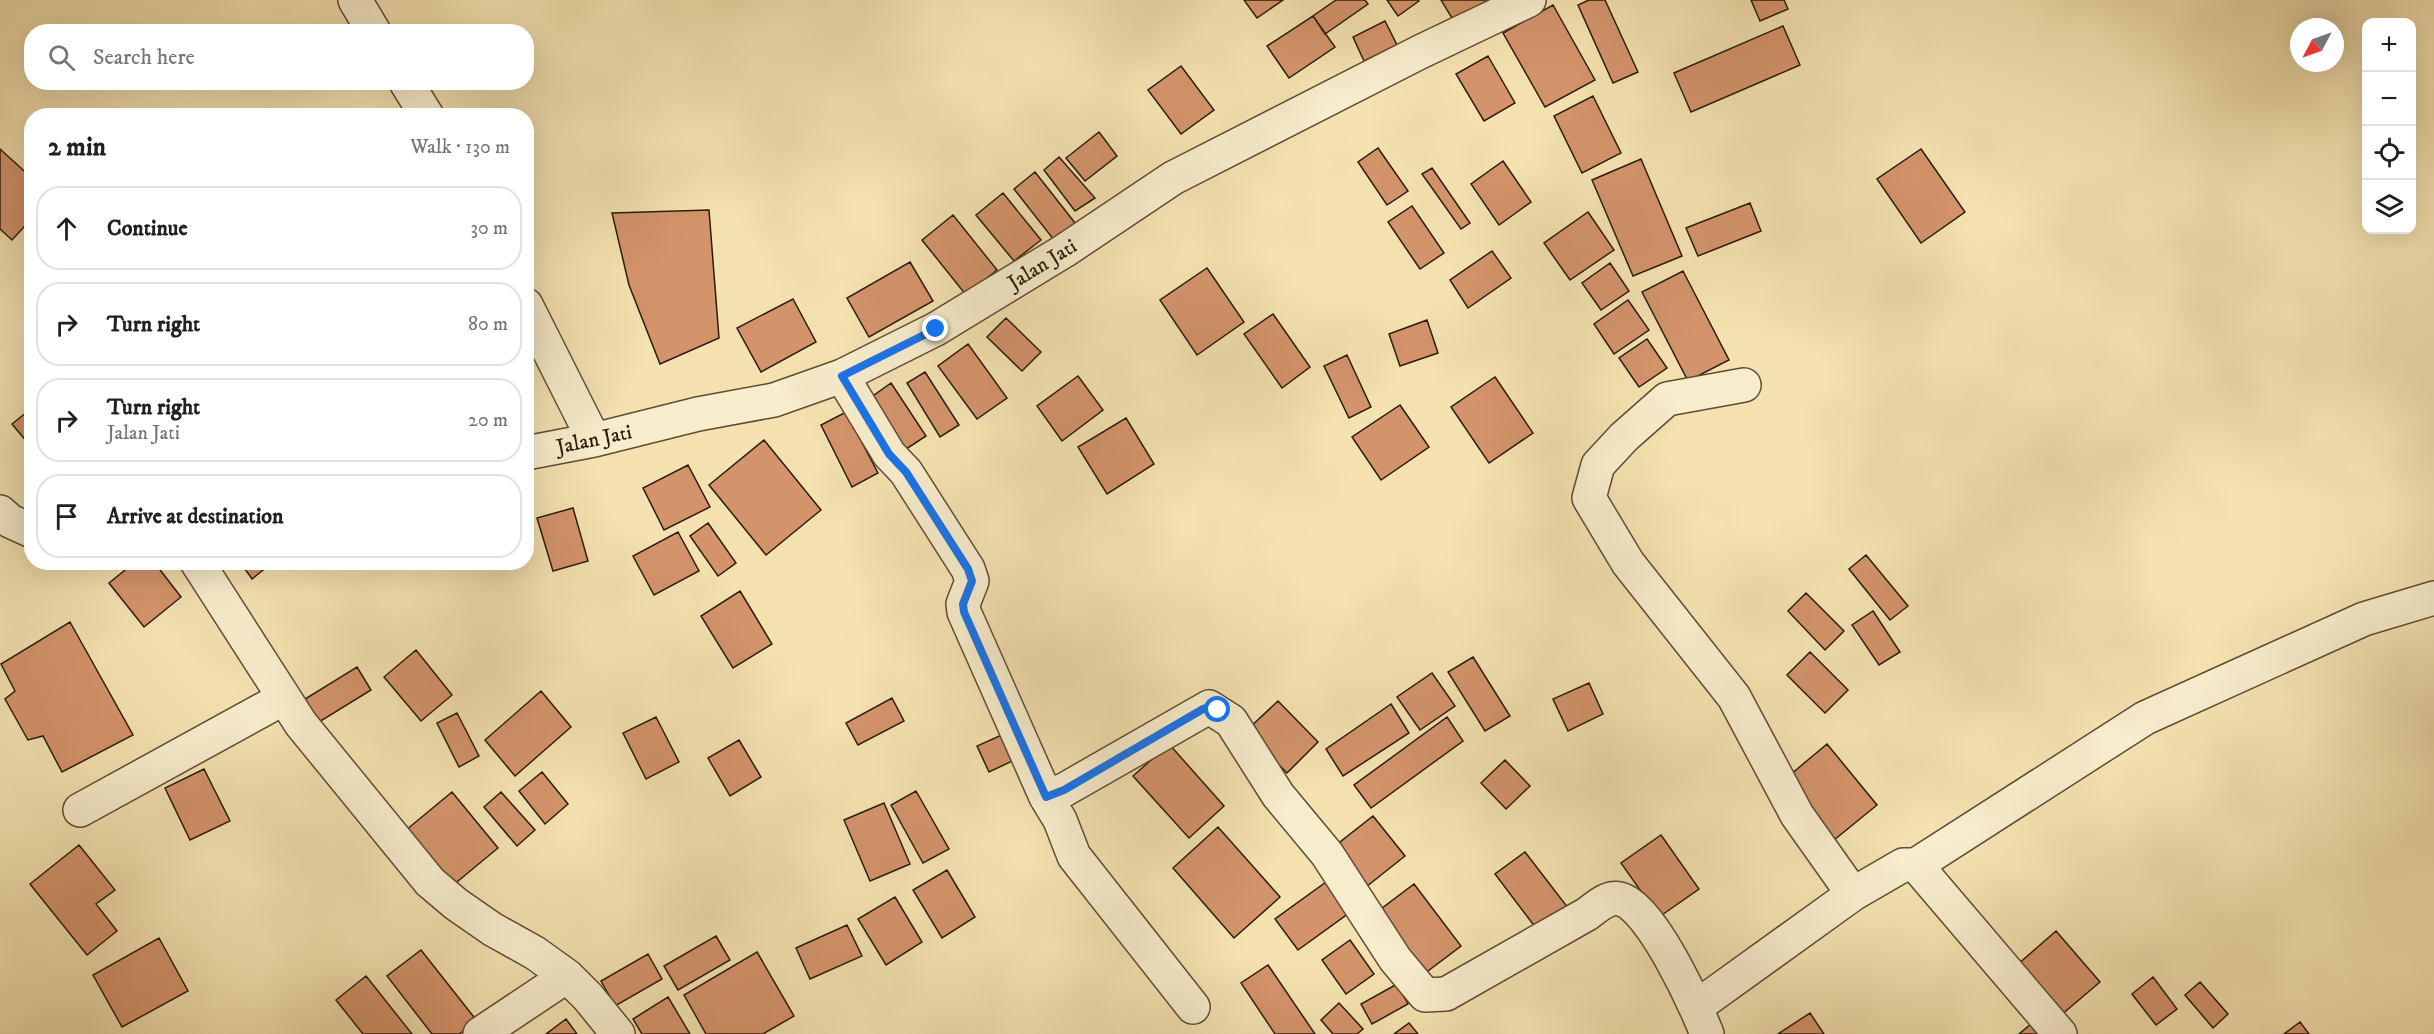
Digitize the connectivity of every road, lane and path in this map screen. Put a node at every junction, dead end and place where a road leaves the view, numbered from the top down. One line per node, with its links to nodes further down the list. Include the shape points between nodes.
1 (355, 0): 3 (street)
2 (1529, 0): 7 (street, Jalan Jati, via 1173,178 936,329)
3 (369, 24)
4 (411, 90): 5 (street)
5 (422, 108)
6 (534, 321): 9 (street)
7 (842, 376): 9 (street, Jalan Jati, via 774,400); 14 (street, via 889,454 906,472 968,569 972,581 964,612)
8 (1744, 385): 17 (street, via 1667,399 1598,465 1589,498 1628,563 1734,697 1797,815)
9 (594, 440): 10 (street, Jalan Jati)
10 (534, 451)
11 (202, 570): 13 (street)
12 (2434, 598): 16 (street, via 2364,618 2145,718)
13 (284, 698): 15 (street); 18 (street, via 430,882 456,904)
14 (1046, 797): 19 (street, via 1074,856); 20 (street, via 1209,707 1231,721 1278,795 1327,854 1395,959 1425,995 1446,994 1608,899 1619,899 1633,905 1662,942)
15 (80, 810)
16 (1916, 865): 17 (street, via 1903,865); 23 (street)
17 (1854, 894): 20 (street)
18 (567, 976): 21 (street); 22 (street)
19 (1193, 1007)
20 (1701, 1021)
21 (480, 1034)
22 (618, 1034)
23 (2060, 1034)

